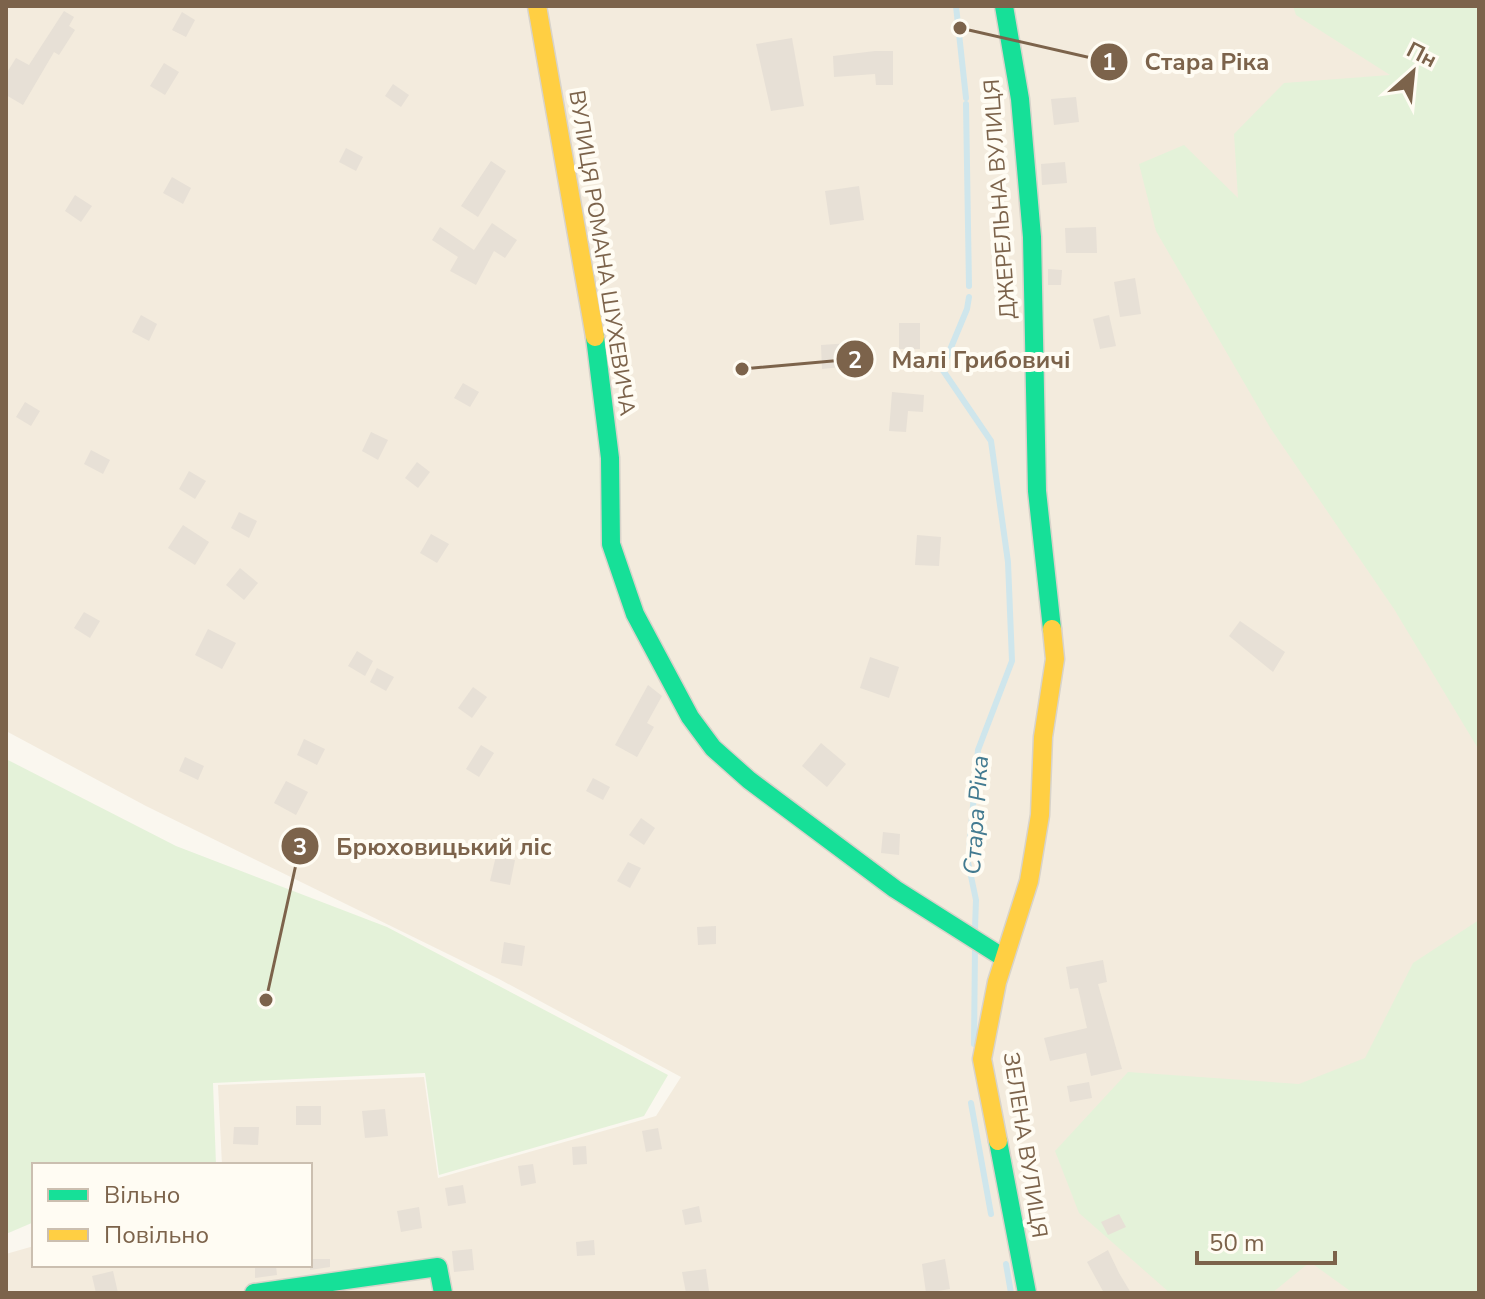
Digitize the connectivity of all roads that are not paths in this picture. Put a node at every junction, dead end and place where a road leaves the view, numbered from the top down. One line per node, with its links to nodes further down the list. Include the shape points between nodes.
1 (537, 6): 3 (street, ВУЛИЦЯ РОМАНА ШУХЕВИЧА, via 601,371 611,544 635,614 690,717 713,748 886,883)
2 (1004, 6): 3 (street, ДЖЕРЕЛЬНА ВУЛИЦЯ, via 1020,99 1032,237 1037,491 1055,659 1029,881)
3 (997, 954): 6 (street, ЗЕЛЕНА ВУЛИЦЯ, via 982,1059)
4 (254, 1293): 5 (street, via 438,1267)
5 (443, 1293)
6 (1027, 1293)

